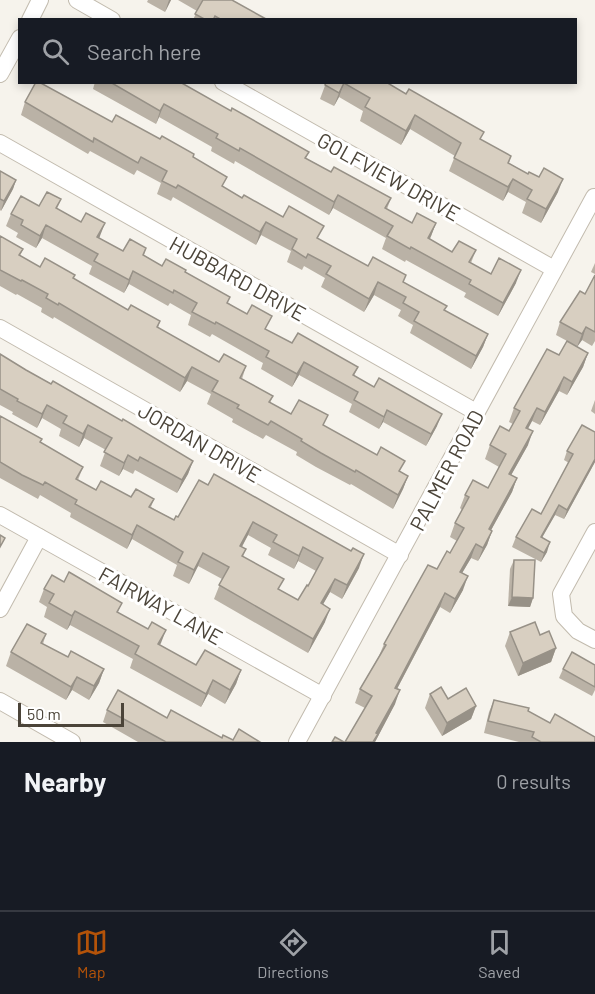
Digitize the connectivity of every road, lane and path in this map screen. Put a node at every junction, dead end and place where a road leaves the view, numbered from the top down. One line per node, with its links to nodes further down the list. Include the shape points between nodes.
1 (40, 0): 3 (street)
2 (77, 0): 4 (street)
3 (31, 18)
4 (108, 18)
5 (18, 42): 6 (street)
6 (0, 74)
7 (227, 84): 10 (street, GOLFVIEW DRIVE)
8 (0, 143): 12 (street, HUBBARD DRIVE)
9 (594, 197): 10 (street, PALMER ROAD)
10 (554, 269): 12 (street, PALMER ROAD)
11 (0, 328): 16 (street, JORDAN DRIVE)
12 (476, 412): 16 (street, PALMER ROAD)
13 (0, 515): 15 (street, FAIRWAY LANE)
14 (595, 532): 18 (street, via 561,594 564,616 578,631)
15 (39, 537): 17 (street); 19 (street, FAIRWAY LANE)
16 (400, 555): 19 (street, PALMER ROAD)
17 (0, 609)
18 (595, 640)
19 (323, 696): 22 (street, PALMER ROAD)
20 (0, 702): 21 (street)
21 (72, 742)
22 (297, 742)

